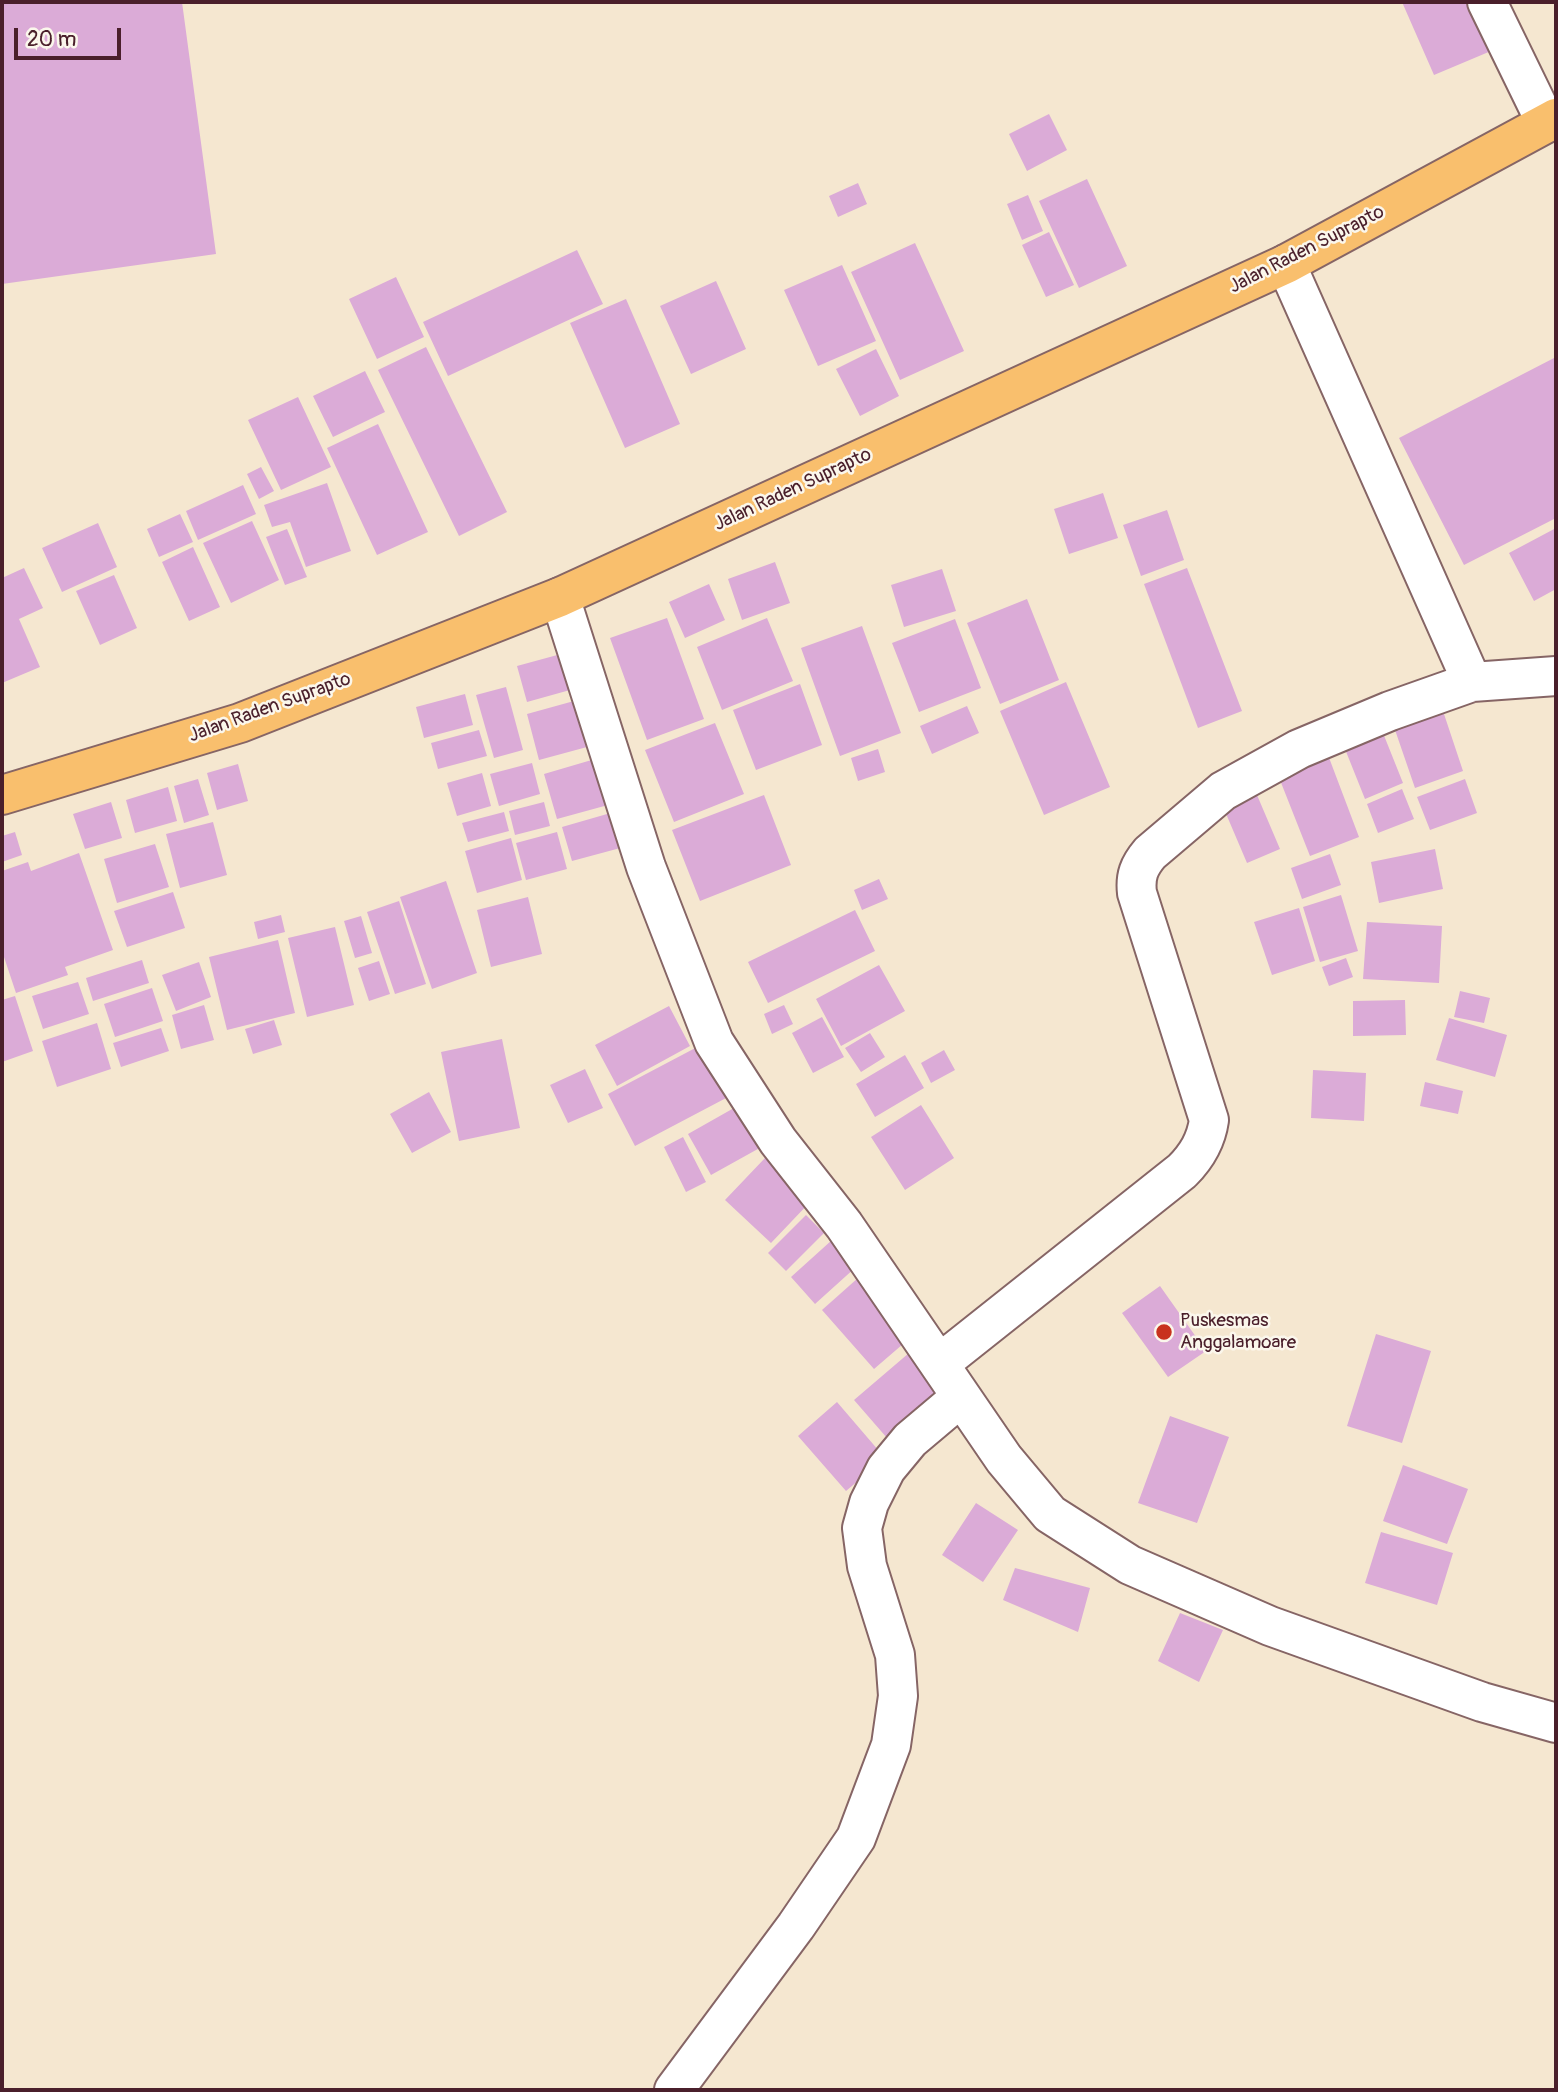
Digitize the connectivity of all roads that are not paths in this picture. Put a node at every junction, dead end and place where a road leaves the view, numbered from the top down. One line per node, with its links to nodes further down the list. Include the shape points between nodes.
1 (1487, 2): 2 (street)
2 (1551, 121): 3 (highway, Jalan Raden Suprapto)
3 (1286, 264): 4 (highway, Jalan Raden Suprapto); 6 (street)
4 (560, 597): 7 (highway, Jalan Raden Suprapto, via 240,723); 8 (street, via 646,867 714,1042 778,1141 844,1225)
5 (1556, 676): 6 (street)
6 (1472, 682): 8 (street, via 1299,749 1223,791 1142,862 1137,893 1209,1120 1207,1135 1182,1171)
7 (2, 795)
8 (939, 1364): 9 (street)
9 (961, 1397): 10 (street, via 1004,1460 1050,1514 1130,1565 1270,1626 1482,1702); 11 (street, via 910,1440 886,1469 862,1528 867,1566 895,1655 898,1696 891,1745 856,1838)
10 (1556, 1723)
11 (674, 2090)

